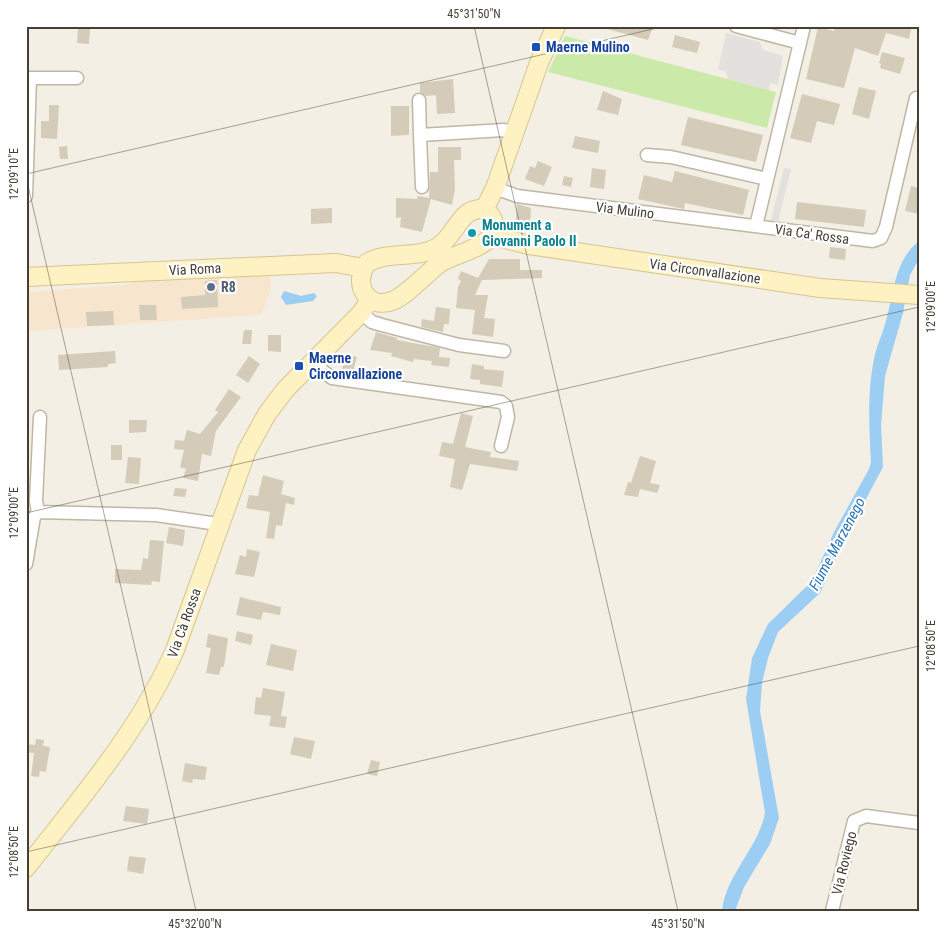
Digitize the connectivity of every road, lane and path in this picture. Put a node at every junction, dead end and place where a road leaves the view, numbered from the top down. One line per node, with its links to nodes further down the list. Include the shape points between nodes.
1 (556, 26): 9 (main road)
2 (736, 26): 4 (street)
3 (804, 26): 4 (street, Via Ca' Rossa)
4 (800, 43): 12 (street, Via Ca' Rossa)
5 (28, 78): 6 (street); 15 (street)
6 (76, 78)
7 (916, 98): 17 (street, Via Ca' Rossa, via 881,238 864,241)
8 (419, 100): 10 (street)
9 (515, 133): 10 (street, via 504,130); 14 (main road)
10 (420, 135): 13 (street)
11 (647, 155): 12 (street, via 671,157)
12 (767, 179): 17 (street, Via Ca' Rossa)
13 (422, 187)
14 (495, 188): 16 (main road); 17 (street, Via Mulino, via 517,196)
15 (26, 196)
16 (484, 210): 18 (main road, via 494,222); 19 (main road, via 471,210 465,214 453,234 430,251 377,259)
17 (756, 226)
18 (493, 236): 21 (main road, Via Circonvallazione, via 522,244 820,288); 22 (main road, via 486,243 445,260 395,300)
19 (363, 268): 20 (main road, Via Roma, via 336,262); 22 (main road, via 360,281)
20 (26, 277)
21 (915, 295)
22 (365, 306): 23 (street, via 372,322 382,326 460,345); 24 (main road, Via Cà Rossa)
23 (504, 351)
24 (311, 362): 26 (street, via 332,378 501,402 506,406 508,417); 28 (main road, Via Cà Rossa, via 267,414 247,450)
25 (40, 417): 27 (street)
26 (501, 446)
27 (38, 512): 28 (street, via 156,516); 29 (street, via 34,517)
28 (219, 526): 31 (main road, Via Cà Rossa, via 161,681 97,777)
29 (26, 564)
30 (919, 824): 32 (street, Via Roviego, via 866,816 854,820)
31 (26, 868)
32 (832, 911)

